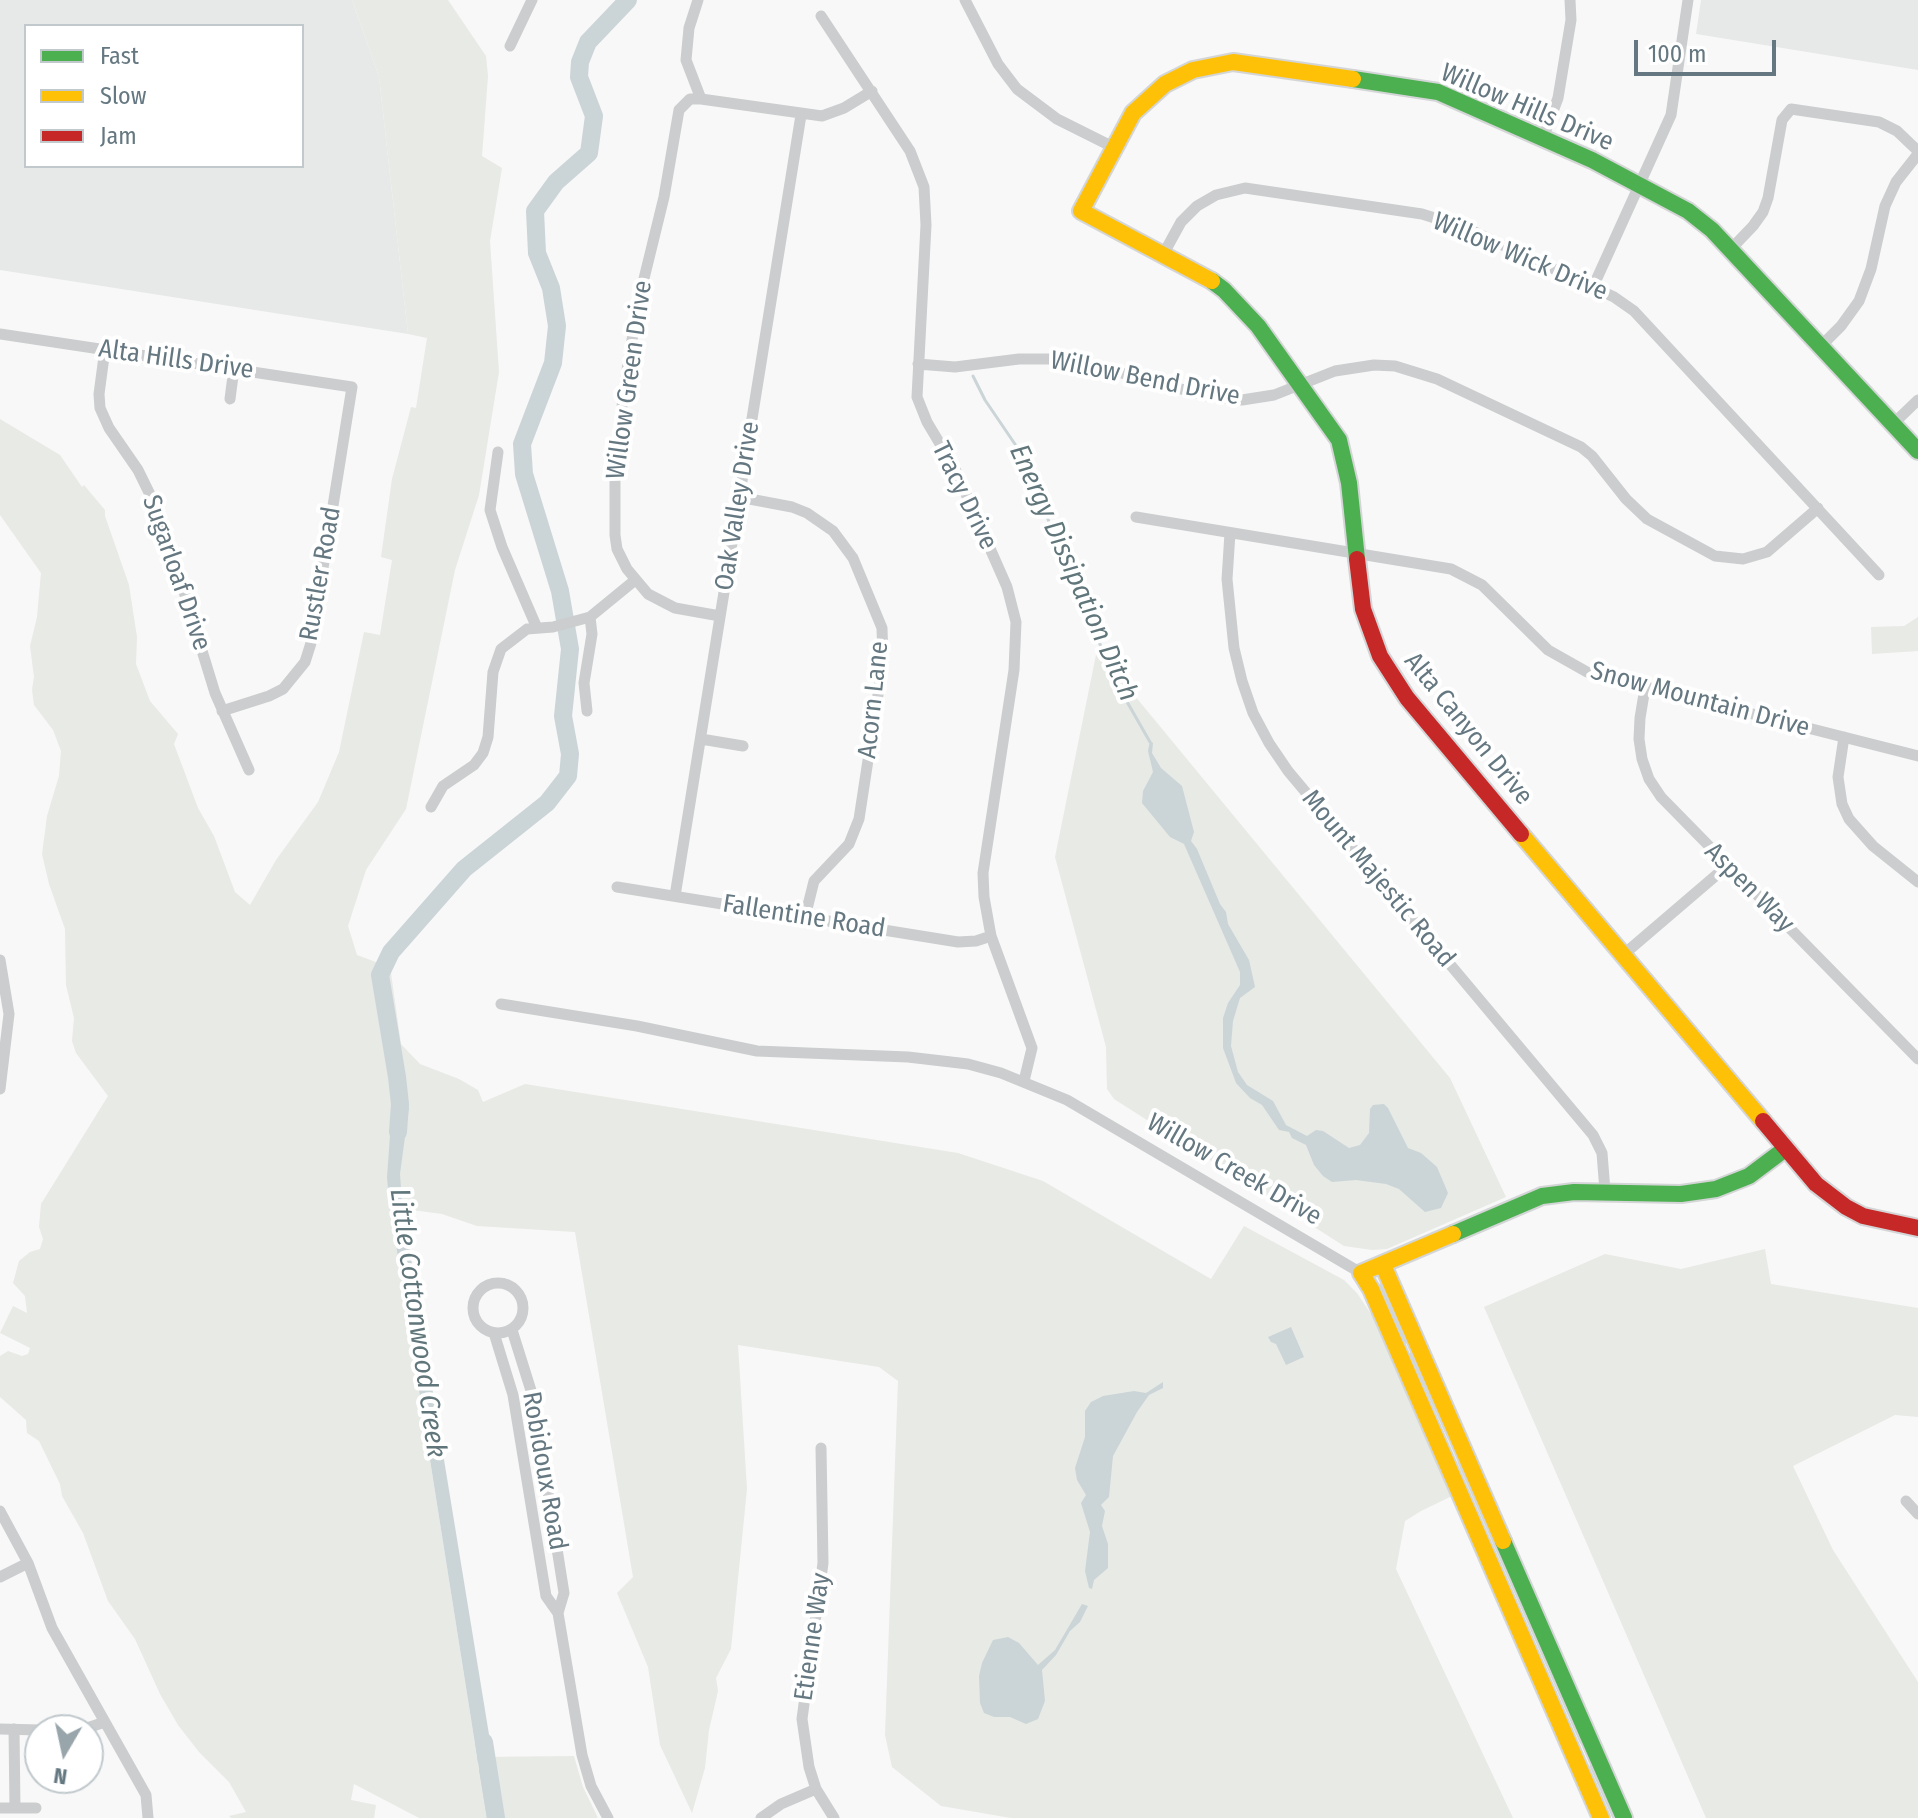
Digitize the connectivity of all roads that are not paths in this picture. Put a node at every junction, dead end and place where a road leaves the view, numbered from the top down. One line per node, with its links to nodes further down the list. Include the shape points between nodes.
1 (532, 0): 7 (street)
2 (698, 0): 9 (street, via 686,60)
3 (965, 0): 12 (street, via 1017,89 1050,115)
4 (1570, 0): 11 (street, via 1558,98)
5 (1688, 0): 14 (street, via 1671,115)
6 (821, 16): 8 (street, Tracy Drive)
7 (510, 46)
8 (872, 91): 10 (street, via 833,113); 22 (street, Tracy Drive, via 910,151 924,187)
9 (701, 99): 10 (street); 37 (street, Willow Green Drive, via 690,99 679,110 624,387 613,515 617,549)
10 (801, 115): 31 (street, Oak Valley Drive)
11 (1543, 138): 12 (street, Willow Hills Drive, via 1438,92 1233,62 1193,70 1154,92 1133,113); 14 (street, Willow Hills Drive)
12 (1113, 147): 15 (street, Willow Hills Drive)
13 (1918, 153): 16 (street, via 1897,131 1879,122 1791,109 1782,120 1763,212); 20 (street, via 1885,206 1859,301)
14 (1641, 184): 16 (street, Willow Hills Drive, via 1688,211); 18 (street)
15 (1081, 211): 17 (street, Alta Canyon Drive)
16 (1730, 250): 20 (street, Willow Hills Drive)
17 (1164, 253): 18 (street, Willow Wick Drive, via 1175,230 1197,206 1227,191 1255,188 1436,218); 24 (street, Alta Canyon Drive, via 1203,275 1242,307)
18 (1593, 287): 32 (street, Willow Wick Drive, via 1642,318)
19 (0, 334): 21 (street, Alta Hills Drive)
20 (1820, 347): 28 (street, Willow Hills Drive)
21 (105, 349): 23 (street, Alta Hills Drive); 42 (street, Sugarloaf Drive, via 100,408 161,517)
22 (918, 364): 24 (street, Willow Bend Drive, via 955,367 1059,359 1225,400 1259,399); 55 (street, Tracy Drive, via 921,410 955,469 1007,587 1016,622 1014,670 983,873)
23 (234, 368): 25 (street, Alta Hills Drive); 26 (street)
24 (1301, 384): 32 (street, Willow Bend Drive, via 1335,371 1374,365 1437,379 1581,447 1647,519 1722,557 1743,559 1767,552); 35 (street, Alta Canyon Drive, via 1339,440 1345,458)
25 (352, 387): 42 (street, Rustler Road, via 305,662 283,689)
26 (230, 399)
27 (1918, 400): 28 (street)
28 (1893, 424): 29 (street, Willow Hills Drive)
29 (1918, 451)
30 (498, 452): 40 (street, via 490,510)
31 (739, 497): 38 (street, Oak Valley Drive); 54 (street, Acorn Lane, via 792,507 833,531 853,558 882,628 883,662 859,819 849,844 814,881)
32 (1818, 508): 36 (street, Willow Wick Drive)
33 (1136, 517): 34 (street, Snow Mountain Drive)
34 (1230, 533): 35 (street, Snow Mountain Drive); 63 (street, Mount Majestic Road, via 1227,571 1234,648 1245,692 1269,743 1593,1135 1602,1153)
35 (1356, 553): 41 (street, Snow Mountain Drive, via 1433,564 1467,575 1560,659); 56 (street, Alta Canyon Drive, via 1367,621 1393,677)
36 (1879, 575)
37 (634, 581): 38 (street, Willow Green Drive, via 675,608); 39 (street)
38 (720, 616): 45 (street, Oak Valley Drive)
39 (585, 619): 40 (street); 43 (street, via 592,634 584,683)
40 (537, 628): 49 (street, via 518,634 501,649 483,753 443,786)
41 (1645, 688): 44 (street, Snow Mountain Drive); 50 (street, Aspen Way, via 1639,739 1649,779)
42 (222, 711): 48 (street, Sugarloaf Drive)
43 (587, 711)
44 (1844, 737): 47 (street, Snow Mountain Drive); 51 (street, via 1838,777 1849,819)
45 (701, 739): 46 (street); 53 (street, Oak Valley Drive)
46 (743, 746)
47 (1918, 756)
48 (249, 770)
49 (431, 807)
50 (1727, 866): 56 (street); 59 (street, Aspen Way)
51 (1918, 882)
52 (617, 887): 53 (street, Fallentine Road)
53 (675, 896): 54 (street, Fallentine Road)
54 (805, 917): 55 (street, Fallentine Road, via 958,942)
55 (991, 936): 60 (street, Tracy Drive, via 1032,1048)
56 (1623, 955): 62 (street, Alta Canyon Drive)
57 (0, 962): 61 (street, via 9,1028)
58 (501, 1004): 60 (street, Willow Creek Drive, via 731,1047 937,1060)
59 (1918, 1059)
60 (1024, 1081): 66 (street, Willow Creek Drive, via 1067,1100)
61 (0, 1089)
62 (1785, 1149): 63 (street, via 1749,1176 1716,1189 1681,1194); 64 (street, Alta Canyon Drive, via 1816,1184 1846,1207 1883,1222)
63 (1605, 1191): 65 (street, via 1542,1196)
64 (1918, 1228)
65 (1383, 1265): 66 (street); 89 (street)
66 (1361, 1273): 88 (street)
67 (512, 1330): 68 (street); 68 (street, Robidoux Road, via 520,1321 517,1290 503,1284 485,1287 474,1303 480,1326); 75 (street, Robidoux Road, via 533,1397 564,1593)
68 (494, 1333): 75 (street, Robidoux Road, via 513,1395 546,1596)
69 (821, 1448): 80 (street, Etienne Way, via 823,1563 802,1719)
70 (1906, 1501): 72 (street)
71 (0, 1511): 73 (street)
72 (1918, 1514)
73 (28, 1563): 74 (street); 76 (street, via 52,1628)
74 (0, 1577)
75 (558, 1613): 85 (street, Robidoux Road, via 582,1755)
76 (105, 1722): 84 (street, via 146,1795)
77 (0, 1729): 78 (street)
78 (14, 1729): 79 (street); 82 (street)
79 (24, 1729)
80 (816, 1789): 86 (street); 87 (street, Etienne Way)
81 (0, 1808): 82 (street)
82 (15, 1808): 83 (street)
83 (36, 1808)
84 (148, 1818)
85 (608, 1818)
86 (761, 1818)
87 (834, 1818)
88 (1601, 1818)
89 (1624, 1818)

